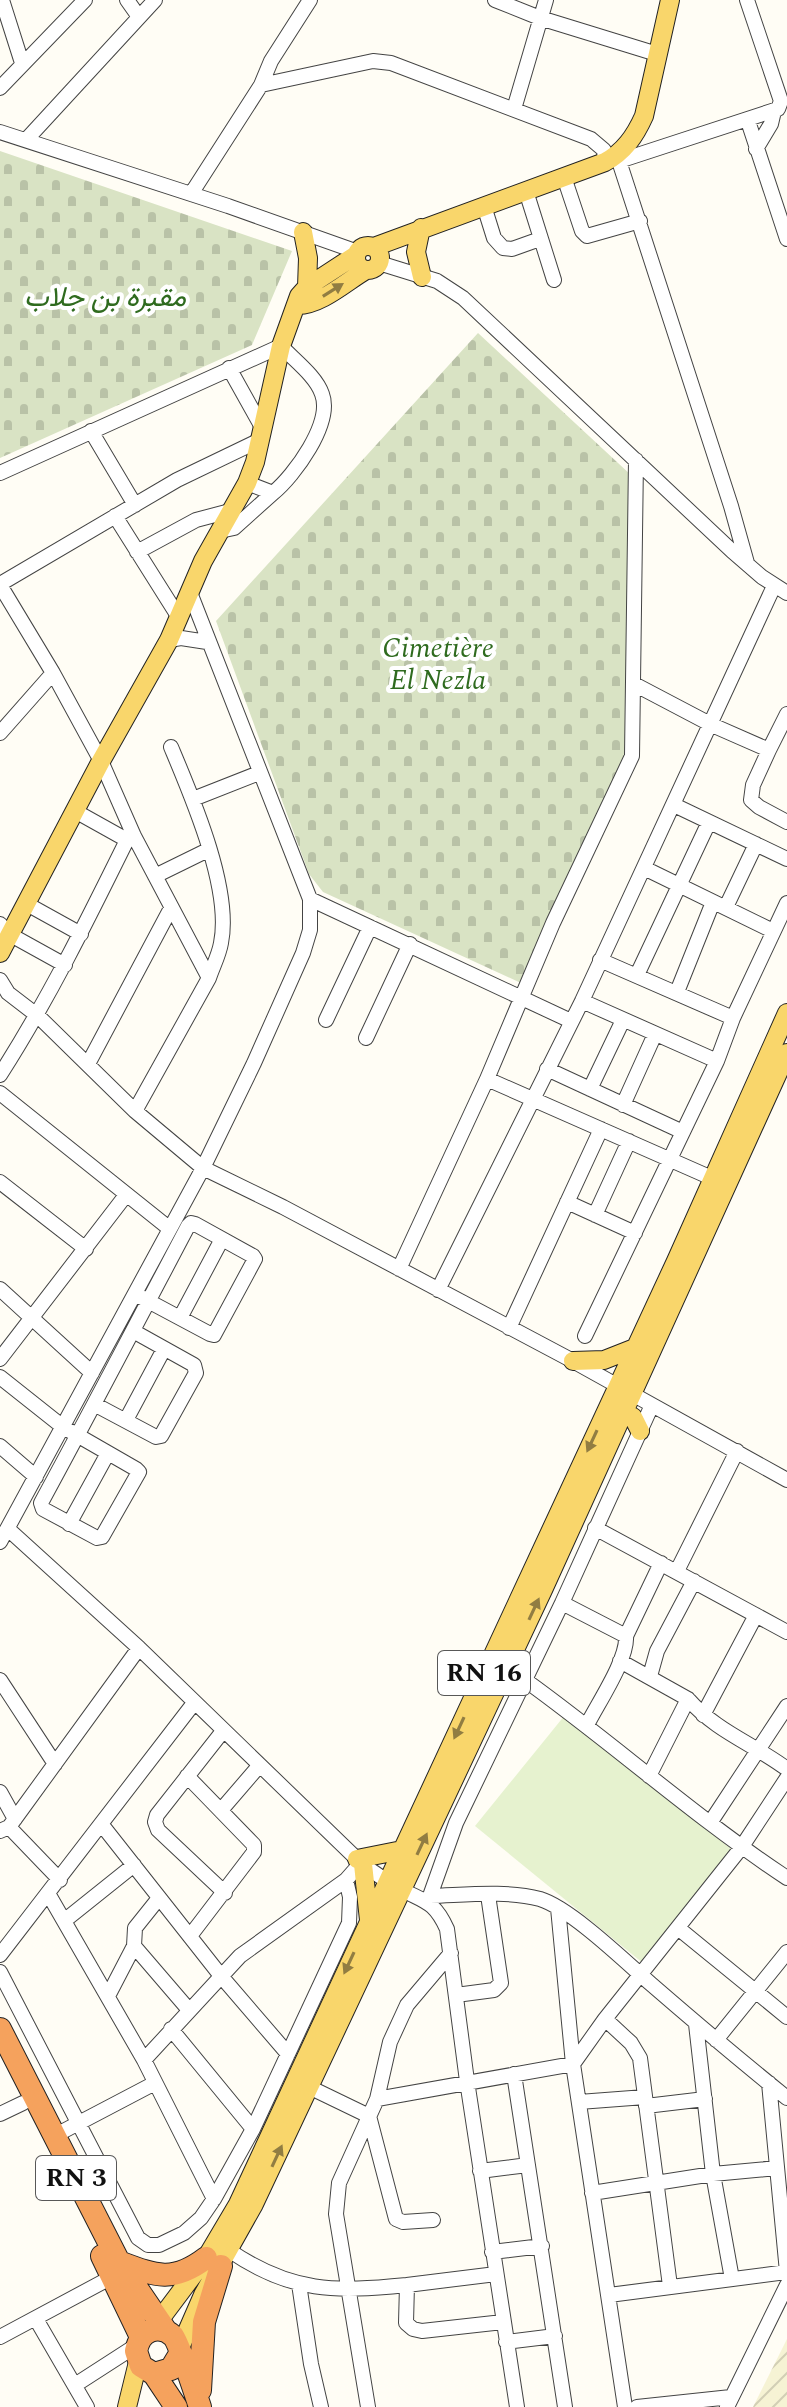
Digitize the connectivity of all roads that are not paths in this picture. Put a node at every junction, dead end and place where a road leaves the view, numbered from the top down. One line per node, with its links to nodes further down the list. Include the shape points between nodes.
1 (2, 0): 11 (street)
2 (85, 0): 14 (street)
3 (127, 0): 10 (street)
4 (155, 0): 10 (street)
5 (310, 0): 15 (street)
6 (495, 0): 12 (street)
7 (546, 0): 12 (street)
8 (670, 0): 13 (main road)
9 (747, 0): 18 (street, via 781,101)
10 (139, 17): 21 (street)
11 (4, 18): 14 (street)
12 (540, 18): 13 (street); 17 (street)
13 (657, 54): 23 (main road, via 644,116)
14 (22, 63): 16 (street)
15 (261, 85): 17 (street, via 381,60); 26 (street)
16 (0, 88)
17 (514, 109): 23 (street, via 591,139)
18 (774, 111): 19 (street); 22 (street)
19 (748, 121): 22 (street); 23 (street)
20 (0, 132): 21 (street)
21 (26, 140): 26 (street)
22 (756, 149): 32 (street)
23 (614, 160): 24 (main road); 28 (street)
24 (564, 177): 25 (main road); 28 (street, via 587,236)
25 (526, 191): 27 (main road); 31 (street)
26 (191, 194): 30 (street)
27 (484, 206): 29 (main road); 31 (street, via 494,238 503,248)
28 (640, 221): 47 (street)
29 (421, 228): 33 (main road); 34 (main road, via 416,252)
30 (303, 232): 33 (street); 36 (main road)
31 (540, 239): 35 (street)
32 (787, 239)
33 (367, 257): 34 (street); 36 (main road); 37 (main road, one-way to 33, via 319,299)
34 (422, 277): 42 (street, via 449,288 475,308)
35 (554, 280)
36 (307, 287): 37 (main road)
37 (298, 305): 38 (main road)
38 (281, 346): 39 (street); 41 (main road); 45 (street, via 319,387 324,406 301,461)
39 (229, 368): 40 (street); 41 (street)
40 (91, 431): 43 (street); 46 (street)
41 (262, 434): 44 (main road); 46 (street)
42 (636, 460): 50 (street); 61 (street)
43 (0, 473)
44 (247, 483): 45 (street); 48 (main road)
45 (273, 493): 51 (street, via 234,528)
46 (135, 505): 49 (street)
47 (731, 506): 50 (street, via 722,521); 53 (street)
48 (230, 511): 51 (main road); 52 (street, via 196,520)
49 (115, 516): 52 (street); 54 (street)
50 (707, 526): 53 (street)
51 (220, 531): 56 (main road)
52 (137, 552): 57 (street)
53 (747, 563): 55 (street)
54 (0, 584): 60 (street)
55 (781, 589): 63 (street)
56 (189, 590): 57 (main road); 59 (street)
57 (178, 616): 58 (main road)
58 (169, 640): 59 (street); 67 (main road)
59 (207, 642): 68 (street)
60 (53, 673): 64 (street); 67 (street)
61 (634, 684): 63 (street); 98 (street, via 629,765)
62 (786, 718): 66 (street)
63 (712, 725): 66 (street); 70 (street)
64 (0, 733)
65 (171, 747): 69 (street)
66 (769, 750): 73 (street, via 751,800)
67 (101, 761): 71 (main road); 74 (street)
68 (259, 773): 69 (street); 81 (street)
69 (193, 799): 76 (street)
70 (674, 805): 72 (street); 78 (street)
71 (75, 811): 74 (street); 82 (main road)
72 (709, 822): 75 (street); 80 (street)
73 (787, 822)
74 (130, 838): 79 (street); 89 (street)
75 (756, 844): 77 (street); 84 (street)
76 (208, 850): 79 (street); 95 (street, via 223,916)
77 (787, 859)
78 (644, 868): 80 (street); 92 (street)
79 (155, 876): 85 (street)
80 (678, 886): 84 (street); 94 (street)
81 (310, 899): 86 (street); 123 (street, via 303,953)
82 (25, 903): 87 (main road); 89 (street)
83 (787, 903): 88 (street)
84 (720, 905): 88 (street); 97 (street)
85 (171, 908): 95 (street); 110 (street)
86 (370, 927): 90 (street); 103 (street)
87 (3, 929): 91 (main road); 93 (street)
88 (773, 931): 102 (street)
89 (81, 934): 93 (street)
90 (410, 944): 98 (street); 107 (street)
91 (0, 953)
92 (600, 960): 94 (street); 99 (street)
93 (65, 965): 101 (street)
94 (637, 975): 97 (street)
95 (209, 978): 118 (street)
96 (3, 988): 101 (street)
97 (677, 992): 102 (street)
98 (523, 998): 105 (street); 113 (street)
99 (582, 1001): 104 (street); 105 (street)
100 (787, 1013): 124 (main road, RN 16)
101 (38, 1016): 110 (street); 112 (street)
102 (733, 1018): 109 (street)
103 (326, 1020)
104 (623, 1020): 106 (street); 114 (street)
105 (571, 1021): 111 (street)
106 (655, 1034): 109 (street); 117 (street)
107 (366, 1038)
108 (787, 1053): 148 (main road, RN 16)
109 (717, 1061): 120 (street)
110 (88, 1064): 118 (street)
111 (547, 1069): 114 (street); 116 (street)
112 (0, 1075)
113 (487, 1079): 116 (street); 133 (street)
114 (590, 1089): 117 (street)
115 (0, 1093): 126 (street)
116 (532, 1098): 119 (street); 135 (street)
117 (623, 1105): 120 (street)
118 (135, 1111): 123 (street)
119 (601, 1129): 121 (street); 127 (street)
120 (683, 1132): 122 (street)
121 (629, 1141): 122 (street); 128 (street)
122 (671, 1160): 124 (street); 130 (street)
123 (203, 1168): 129 (street); 133 (street)
124 (714, 1179): 142 (main road, RN 16)
125 (0, 1182): 132 (street)
126 (126, 1195): 129 (street); 132 (street)
127 (567, 1202): 128 (street); 139 (street)
128 (595, 1215): 130 (street)
129 (170, 1229): 136 (street)
130 (635, 1233): 141 (street)
131 (222, 1239): 136 (street, via 191,1223); 137 (street); 137 (street, via 253,1256 255,1264 214,1335)
132 (86, 1249): 138 (street)
133 (399, 1269): 135 (street)
134 (0, 1289): 138 (street)
135 (438, 1290): 139 (street)
136 (142, 1297): 137 (street); 140 (street); 146 (street)
137 (180, 1318)
138 (30, 1319): 144 (street); 146 (street)
139 (509, 1328): 145 (street)
140 (133, 1331): 143 (street); 149 (street)
141 (585, 1336)
142 (637, 1347): 145 (main road, via 604,1360); 148 (main road, RN 16)
143 (164, 1349): 152 (street); 152 (street, via 194,1365 196,1373 161,1436)
144 (0, 1359)
145 (573, 1361): 148 (street)
146 (92, 1373): 153 (street)
147 (0, 1377): 153 (street)
148 (624, 1390): 150 (street); 151 (main road, RN 16); 195 (main road, RN 16, one-way to 195)
149 (94, 1404): 152 (street); 155 (street)
150 (652, 1405): 154 (street); 157 (street)
151 (622, 1412): 154 (main road, via 633,1417); 201 (main road, RN 16, one-way to 151, via 543,1590)
152 (126, 1420)
153 (63, 1427): 155 (street); 159 (street)
154 (640, 1431): 162 (street)
155 (77, 1436): 158 (street); 161 (street, via 40,1507)
156 (0, 1446): 159 (street)
157 (737, 1451): 160 (street); 165 (street)
158 (108, 1453): 161 (street); 161 (street, via 136,1469 138,1476 102,1537)
159 (36, 1477): 163 (street)
160 (787, 1480)
161 (69, 1524)
162 (595, 1528): 164 (street); 167 (street)
163 (4, 1536): 171 (street)
164 (661, 1563): 165 (street); 170 (street)
165 (677, 1571): 166 (street)
166 (694, 1581): 168 (street); 173 (street, via 657,1651)
167 (562, 1603): 170 (street); 175 (street)
168 (756, 1615): 169 (street); 179 (street)
169 (787, 1632)
170 (626, 1636): 172 (street)
171 (139, 1648): 177 (street); 183 (street)
172 (620, 1661): 173 (street); 180 (street)
173 (650, 1676): 176 (street)
174 (0, 1680): 183 (street)
175 (525, 1680): 180 (street); 206 (street, via 456,1823)
176 (688, 1699): 179 (street); 187 (street)
177 (194, 1703): 181 (street); 192 (street)
178 (787, 1706): 182 (street)
179 (703, 1715): 182 (street)
180 (587, 1725): 187 (street)
181 (223, 1731): 184 (street); 186 (street)
182 (759, 1748): 185 (street); 191 (street)
183 (55, 1764): 193 (street)
184 (259, 1766): 190 (street); 196 (street)
185 (787, 1769)
186 (187, 1776): 190 (street); 202 (street, via 155,1822)
187 (649, 1776): 191 (street)
188 (787, 1778): 194 (street)
189 (0, 1792): 193 (street)
190 (222, 1809): 202 (street, via 254,1845)
191 (710, 1823): 194 (street)
192 (102, 1825): 197 (street); 199 (street)
193 (8, 1826): 199 (street)
194 (741, 1848): 198 (street); 210 (street)
195 (402, 1850): 196 (main road); 201 (main road, RN 16)
196 (360, 1862): 200 (street); 201 (street); 208 (main road)
197 (134, 1865): 205 (street); 209 (street)
198 (787, 1878)
199 (60, 1880): 203 (street)
200 (346, 1880): 218 (street, via 261,1939); 229 (street, via 349,1923)
201 (394, 1885): 206 (street); 208 (main road, RN 16); 237 (main road, RN 16)
202 (225, 1893): 211 (street)
203 (49, 1895): 209 (street); 214 (street)
204 (488, 1895): 206 (street); 207 (street, via 542,1900); 220 (street, via 501,1983 494,1990)
205 (159, 1898): 211 (street); 212 (street, via 135,1928)
206 (428, 1898): 213 (street, via 447,1929)
207 (558, 1908): 217 (street); 232 (street)
208 (369, 1920): 259 (main road, RN 16, one-way to 259, via 238,2204)
209 (64, 1921): 221 (street)
210 (678, 1928): 217 (street); 219 (street)
211 (190, 1936): 218 (street)
212 (134, 1946): 221 (street); 222 (street)
213 (451, 1953): 220 (street); 239 (street, via 407,2005 390,2042)
214 (0, 1955)
215 (786, 1955): 219 (street)
216 (0, 1972): 246 (street)
217 (640, 1975): 224 (street); 225 (street)
218 (221, 1976): 222 (street); 229 (street)
219 (755, 1991): 223 (street); 228 (street)
220 (456, 1995): 234 (street)
221 (108, 1996): 231 (street)
222 (189, 2010): 227 (street)
223 (787, 2017)
224 (605, 2019): 232 (street); 242 (street, via 637,2051)
225 (696, 2024): 228 (street); 240 (street)
226 (0, 2029): 248 (highway, RN 3)
227 (171, 2029): 231 (street); 247 (street)
228 (716, 2040): 236 (street)
229 (288, 2054): 247 (street)
230 (0, 2060): 243 (highway, RN 3)
231 (144, 2060): 235 (street)
232 (573, 2064): 233 (street); 241 (street)
233 (514, 2074): 234 (street); 249 (street)
234 (467, 2081): 239 (street); 251 (street)
235 (155, 2083): 246 (street); 255 (street)
236 (769, 2083): 238 (street); 250 (street)
237 (309, 2087): 245 (street); 259 (main road, RN 16, one-way to 237, via 254,2204)
238 (787, 2098)
239 (377, 2099): 245 (street)
240 (705, 2099): 242 (street); 252 (street)
241 (579, 2102): 242 (street); 254 (street)
242 (645, 2102): 253 (street)
243 (23, 2103): 244 (street); 260 (highway, RN 3)
244 (0, 2114)
245 (369, 2116): 256 (street, via 396,2219); 268 (street, via 339,2183 336,2214)
246 (79, 2122): 248 (street); 255 (street, via 138,2238 148,2245 184,2233)
247 (253, 2129): 255 (street)
248 (54, 2136): 260 (highway, RN 3)
249 (528, 2165): 251 (street); 257 (street)
250 (777, 2168): 252 (street); 261 (street)
251 (480, 2171): 258 (street)
252 (713, 2174): 253 (street); 263 (street)
253 (656, 2184): 254 (street); 267 (street)
254 (592, 2193): 269 (street)
255 (214, 2199)
256 (433, 2220)
257 (542, 2246): 258 (street); 272 (street)
258 (492, 2252): 262 (street)
259 (219, 2258): 260 (highway, via 166,2276); 264 (street); 275 (main road, RN 16); 276 (main road, RN 16); 282 (highway, via 204,2322)
260 (115, 2269): 270 (street); 275 (highway, RN 3)
261 (787, 2272): 263 (street)
262 (496, 2274): 265 (street); 271 (street)
263 (732, 2279): 267 (street)
264 (299, 2284): 268 (street); 283 (street)
265 (407, 2285): 268 (street); 271 (street, via 406,2323 413,2329)
266 (787, 2285): 278 (street)
267 (670, 2286): 269 (street)
268 (350, 2290): 284 (street)
269 (609, 2295): 287 (street)
270 (36, 2319): 273 (street); 277 (street)
271 (503, 2322): 274 (street)
272 (555, 2336): 274 (street); 286 (street)
273 (0, 2337)
274 (506, 2342): 285 (street)
275 (150, 2347): 276 (highway, via 176,2340); 276 (highway, via 171,2369); 277 (street); 280 (main road); 281 (highway, RN 3)
276 (180, 2352): 282 (highway)
277 (75, 2385): 279 (street)
278 (729, 2402): 288 (street)
279 (87, 2407)
280 (130, 2407)
281 (176, 2407)
282 (201, 2407)
283 (321, 2407)
284 (368, 2407)
285 (517, 2407)
286 (565, 2407)
287 (625, 2407)
288 (637, 2407)

